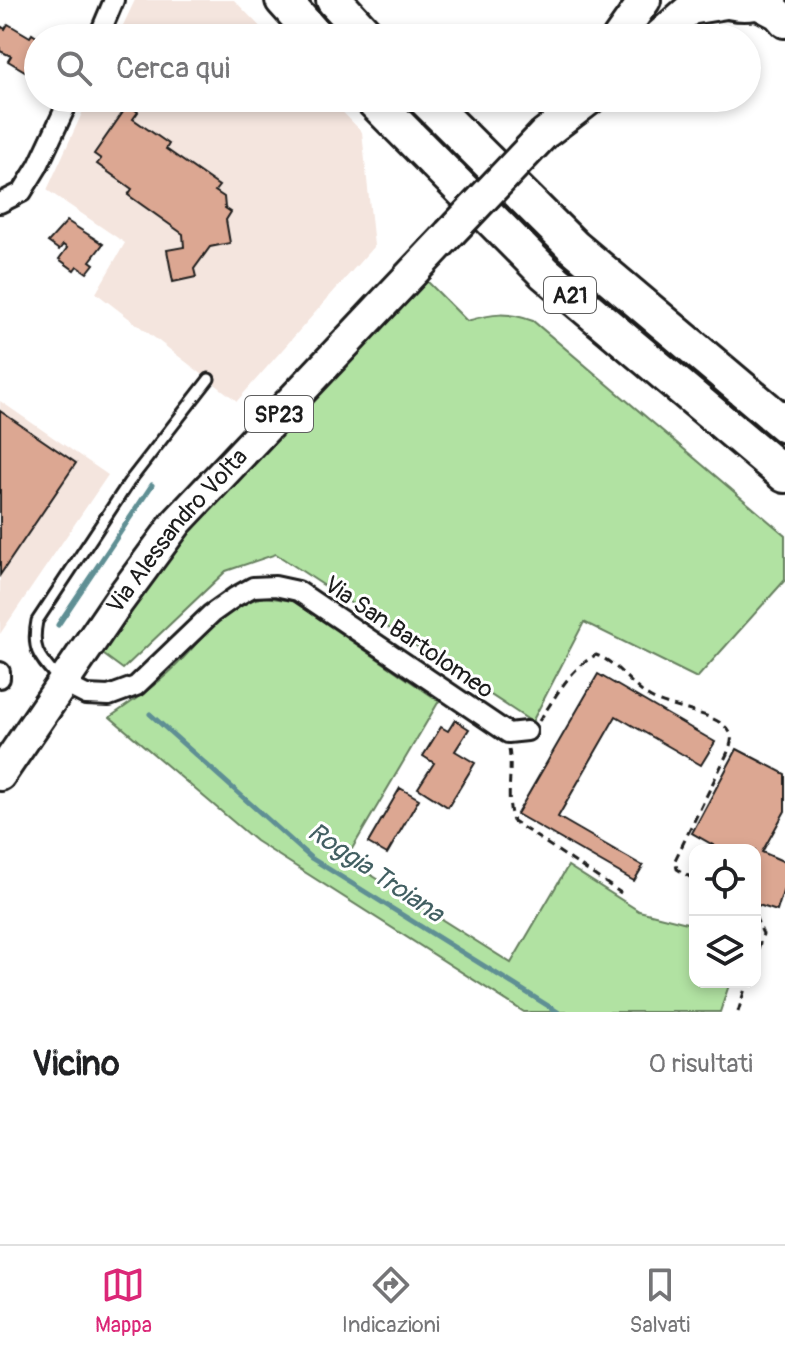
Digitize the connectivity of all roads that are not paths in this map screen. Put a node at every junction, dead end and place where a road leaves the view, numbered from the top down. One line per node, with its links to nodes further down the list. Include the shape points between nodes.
1 (114, 0): 8 (street)
2 (283, 0): 9 (highway)
3 (334, 0): 10 (highway)
4 (645, 0): 11 (main road)
5 (722, 2): 6 (main road); 12 (main road, via 690,9)
6 (765, 2): 7 (main road)
7 (785, 22)
8 (104, 24)
9 (304, 24)
10 (356, 24)
11 (628, 24)
12 (673, 24)
13 (63, 112): 19 (street, via 22,192)
14 (385, 112): 22 (highway, A21, via 545,273)
15 (438, 112): 21 (highway, A21, via 574,247)
16 (562, 112): 18 (main road, Via Alessandro Volta)
17 (573, 112): 18 (main road, Via Alessandro Volta)
18 (544, 134): 23 (main road, Via Alessandro Volta / SP23, bridge, via 177,522)
19 (0, 203)
20 (209, 379): 23 (lane, via 129,482 37,621 37,655)
21 (785, 425)
22 (785, 475)
23 (62, 683): 24 (street, Via San Bartolomeo, via 86,695 109,696 136,686 211,614 253,587 275,586 298,591); 25 (main road, Via Alessandro Volta / SP23)
24 (517, 732)
25 (0, 775)

